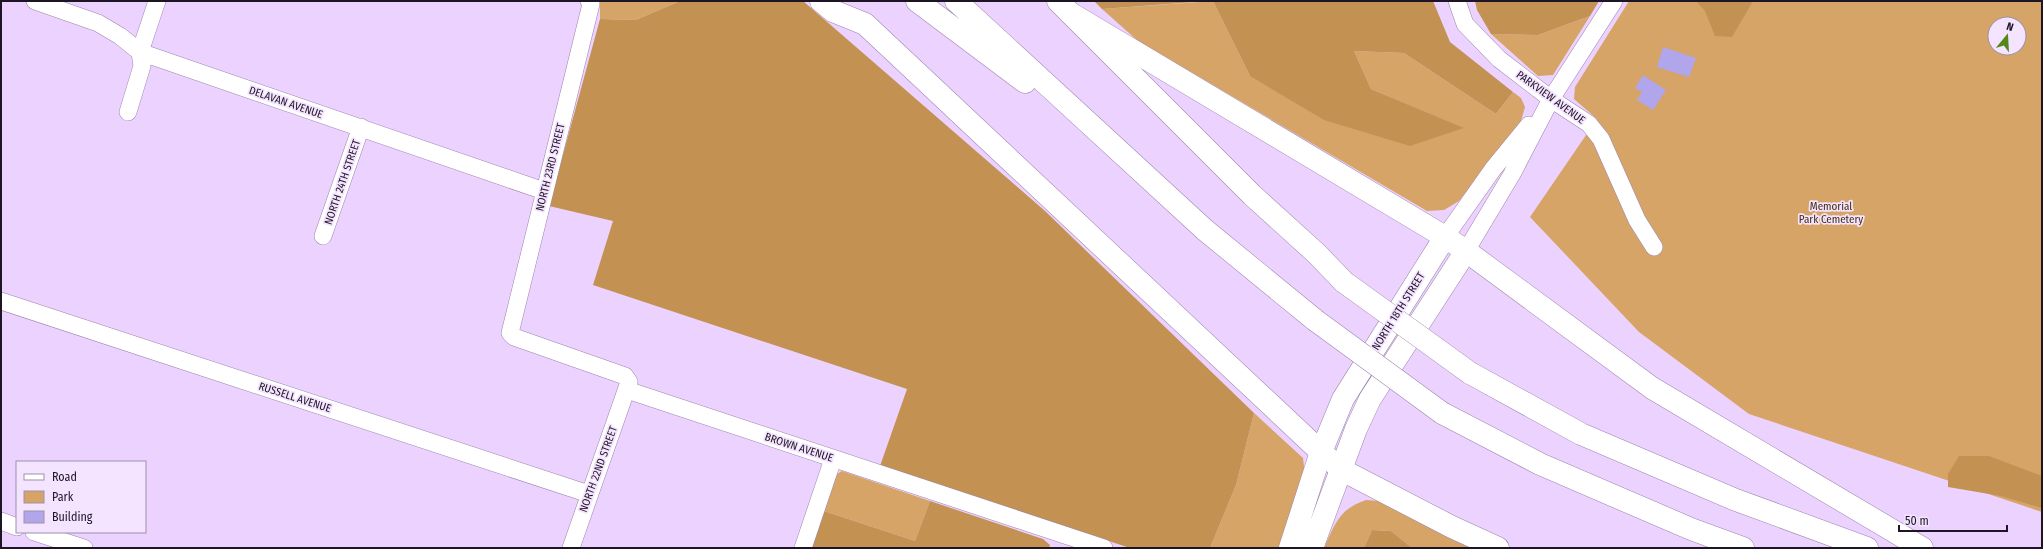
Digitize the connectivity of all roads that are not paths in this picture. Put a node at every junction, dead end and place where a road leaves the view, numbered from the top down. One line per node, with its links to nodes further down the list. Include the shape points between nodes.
1 (35, 1): 12 (street, DELAVAN AVENUE, via 98,23)
2 (157, 1): 12 (street)
3 (589, 1): 17 (street, NORTH 23RD STREET, via 591,4)
4 (821, 1): 11 (main road, via 833,11)
5 (841, 1): 11 (main road)
6 (917, 1): 16 (main road)
7 (956, 1): 16 (main road)
8 (1457, 1): 13 (street, PARKVIEW AVENUE, via 1465,24 1499,59)
9 (1614, 1): 13 (street, NORTH 18TH STREET)
10 (1064, 7): 19 (main road); 40 (main road, bridge, via 1252,195 1344,282 1470,373 1581,434 1736,500)
11 (865, 24): 24 (main road)
12 (140, 52): 14 (street, via 142,66); 15 (street, DELAVAN AVENUE)
13 (1551, 99): 19 (street, NORTH 18TH STREET, via 1493,168); 20 (street, PARKVIEW AVENUE, via 1589,124 1600,139 1637,220); 21 (street, NORTH 18TH STREET, via 1512,174)
14 (128, 112)
15 (361, 127): 17 (street, DELAVAN AVENUE); 18 (street, NORTH 24TH STREET)
16 (1120, 152): 39 (main road, bridge, via 1205,230 1315,320 1442,413 1540,464 1691,529)
17 (544, 190): 23 (street, NORTH 23RD STREET, via 510,333 514,337 625,376 629,382)
18 (323, 236)
19 (1444, 237): 21 (main road); 24 (main road, NORTH 18TH STREET, via 1343,399)
20 (1654, 247)
21 (1466, 250): 26 (main road, NORTH 18TH STREET, via 1370,399 1356,429); 41 (main road, via 1652,388)
22 (1, 301): 27 (street, RUSSELL AVENUE)
23 (627, 390): 25 (street, BROWN AVENUE); 27 (street, NORTH 22ND STREET)
24 (1321, 452): 26 (main road); 36 (main road, NORTH 18TH STREET)
25 (834, 459): 31 (street, BROWN AVENUE); 34 (street)
26 (1342, 470): 37 (main road, NORTH 18TH STREET); 38 (main road)
27 (589, 494): 33 (street, NORTH 22ND STREET)
28 (1, 521): 29 (street)
29 (16, 527)
30 (37, 533): 32 (street)
31 (1065, 542): 35 (street, BROWN AVENUE)
32 (84, 548)
33 (571, 548)
34 (803, 548)
35 (1104, 548)
36 (1290, 548)
37 (1312, 548)
38 (1498, 548)
39 (1743, 548)
40 (1867, 548)
41 (1922, 548)

